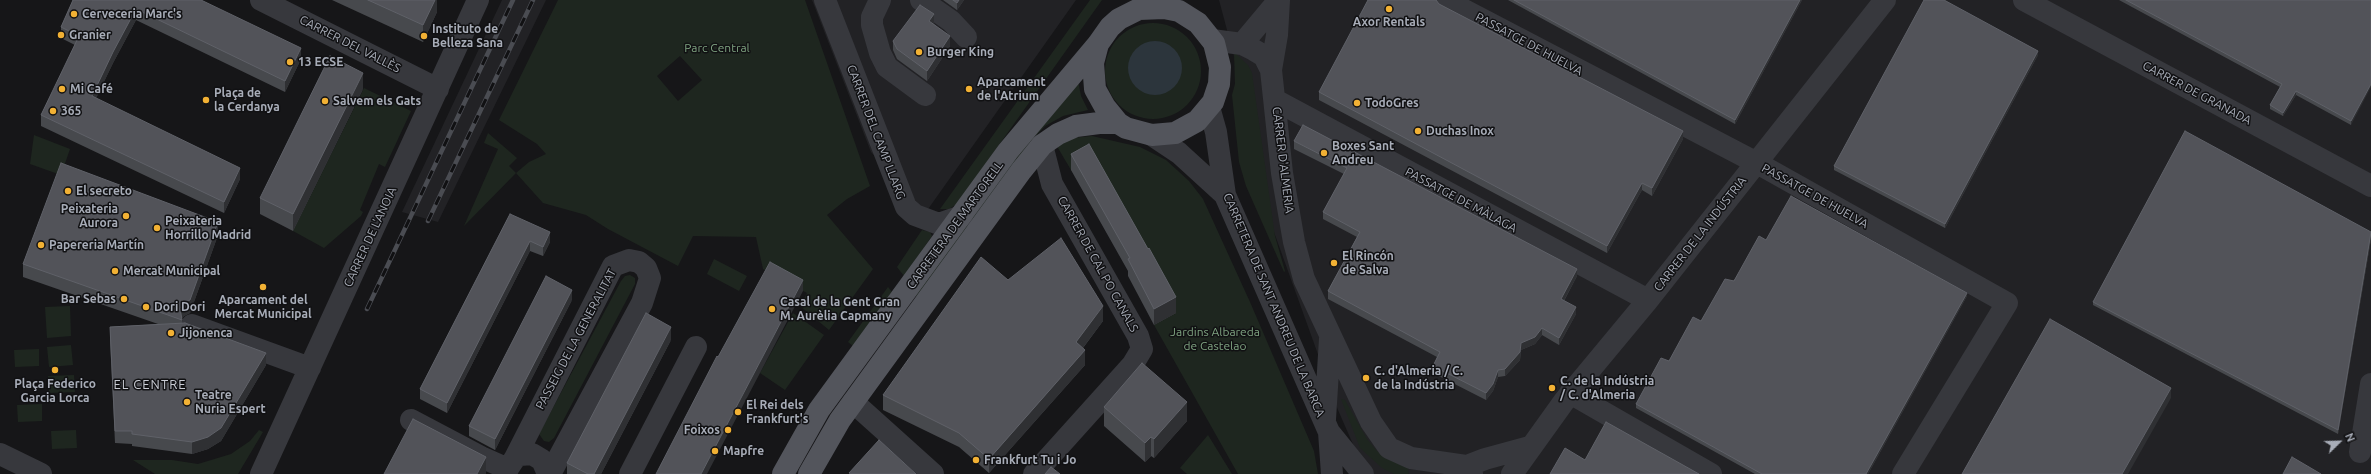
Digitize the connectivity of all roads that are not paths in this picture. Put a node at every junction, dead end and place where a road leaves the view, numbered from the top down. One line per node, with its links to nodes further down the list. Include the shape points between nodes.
1 (261, 0): 19 (street, CARRER DEL VALLÈS)
2 (478, 0): 19 (street, CARRER DE L'ANOIA)
3 (825, 0): 31 (street, CARRER DEL CAMP LLARG, via 906,207 915,215 939,224)
4 (880, 0): 20 (street, via 872,17 880,53 887,67)
5 (921, 0): 14 (street, via 951,21)
6 (1129, 0): 12 (main road, CARRETERA DE MARTORELL)
7 (1194, 0): 13 (main road, CARRETERA DE MARTORELL)
8 (1445, 0): 26 (street, PASSATGE DE HUELVA)
9 (1885, 0): 26 (street, CARRER DE LA INDÚSTRIA)
10 (2024, 0): 29 (street, CARRER DE GRANADA)
11 (1279, 1): 17 (street); 18 (street, via 1278,35)
12 (1119, 19): 13 (main road, CARRETERA DE MARTORELL, via 1138,9 1164,8 1179,11); 16 (main road, CARRETERA DE MARTORELL)
13 (1198, 23): 15 (main road, CARRETERA DE MARTORELL)
14 (966, 37)
15 (1212, 40): 17 (street, CARRER D'ALMERIA); 22 (main road, CARRETERA DE MARTORELL, via 1220,66 1219,84)
16 (1098, 44): 23 (main road, CARRETERA DE MARTORELL, via 1093,63 1095,90); 31 (main road, CARRETERA DE MARTORELL, via 1034,118)
17 (1242, 44): 18 (street, CARRER D'ALMERIA, via 1264,56)
18 (1271, 70): 21 (street, CARRER D'ALMERIA)
19 (438, 89): 36 (street, CARRER DE L'ANOIA)
20 (925, 95)
21 (1275, 100): 32 (street, PASSATGE DE MÀLAGA); 34 (street, CARRER D'ALMERIA, via 1282,173 1294,242 1304,278)
22 (1209, 107): 24 (main road, CARRETERA DE MARTORELL, via 1188,127 1175,133); 30 (street, CARRETERA DE SANT ANDREU DE LA BARCA, via 1216,132)
23 (1118, 123): 24 (main road, CARRETERA DE MARTORELL, via 1139,133); 25 (main road, CARRETERA DE MARTORELL, via 1076,126)
24 (1152, 135): 30 (street, via 1179,153)
25 (1042, 145): 27 (main road, CARRETERA DE MARTORELL); 28 (street, CARRER DE CAL PO CANALS)
26 (1757, 163): 32 (street, CARRER DE LA INDÚSTRIA); 59 (street, PASSATGE DE HUELVA, via 2006,303)
27 (1021, 171): 28 (street, CARRER DE CAL PO CANALS, via 1037,174); 39 (main road, CARRETERA DE MARTORELL)
28 (1052, 184): 54 (street, CARRER DE CAL PO CANALS, via 1138,336 1142,350 1133,364)
29 (2371, 186)
30 (1225, 195): 41 (street, CARRETERA DE SANT ANDREU DE LA BARCA)
31 (962, 216): 51 (main road, CARRETERA DE MARTORELL, via 819,410)
32 (1648, 300): 38 (street, CARRER DE LA INDÚSTRIA)
33 (195, 320): 36 (street)
34 (1330, 337): 41 (street, CARRER D'ALMERIA); 46 (street, CARRER D'ALMERIA, via 1370,422 1389,448 1411,458)
35 (696, 347): 50 (street)
36 (312, 362): 48 (street, CARRER DE L'ANOIA)
37 (2371, 384): 43 (street)
38 (1570, 394): 42 (street, CARRER DE LA INDÚSTRIA); 58 (street)
39 (853, 402): 52 (main road, CARRETERA DE MARTORELL); 53 (street)
40 (411, 420): 45 (street)
41 (1327, 427): 55 (street, CARRETERA DE SANT ANDREU DE LA BARCA); 56 (street, CARRETERA DE SANT ANDREU DE LA BARCA)
42 (1529, 447): 46 (street, via 1485,458); 57 (street, CARRER DE LA INDÚSTRIA)
43 (2360, 452)
44 (0, 454): 47 (street)
45 (510, 467): 49 (street, PASSEIG DE LA GENERALITAT, via 526,454 538,456); 49 (street, PASSEIG DE LA GENERALITAT, via 613,266 629,260 640,262 650,278 642,303)
46 (1462, 471)
47 (41, 474)
48 (261, 474)
49 (549, 474)
50 (630, 474)
51 (783, 474)
52 (809, 474)
53 (933, 474)
54 (1034, 474)
55 (1332, 474)
56 (1362, 474)
57 (1512, 474)
58 (1711, 474)
59 (1903, 474)

